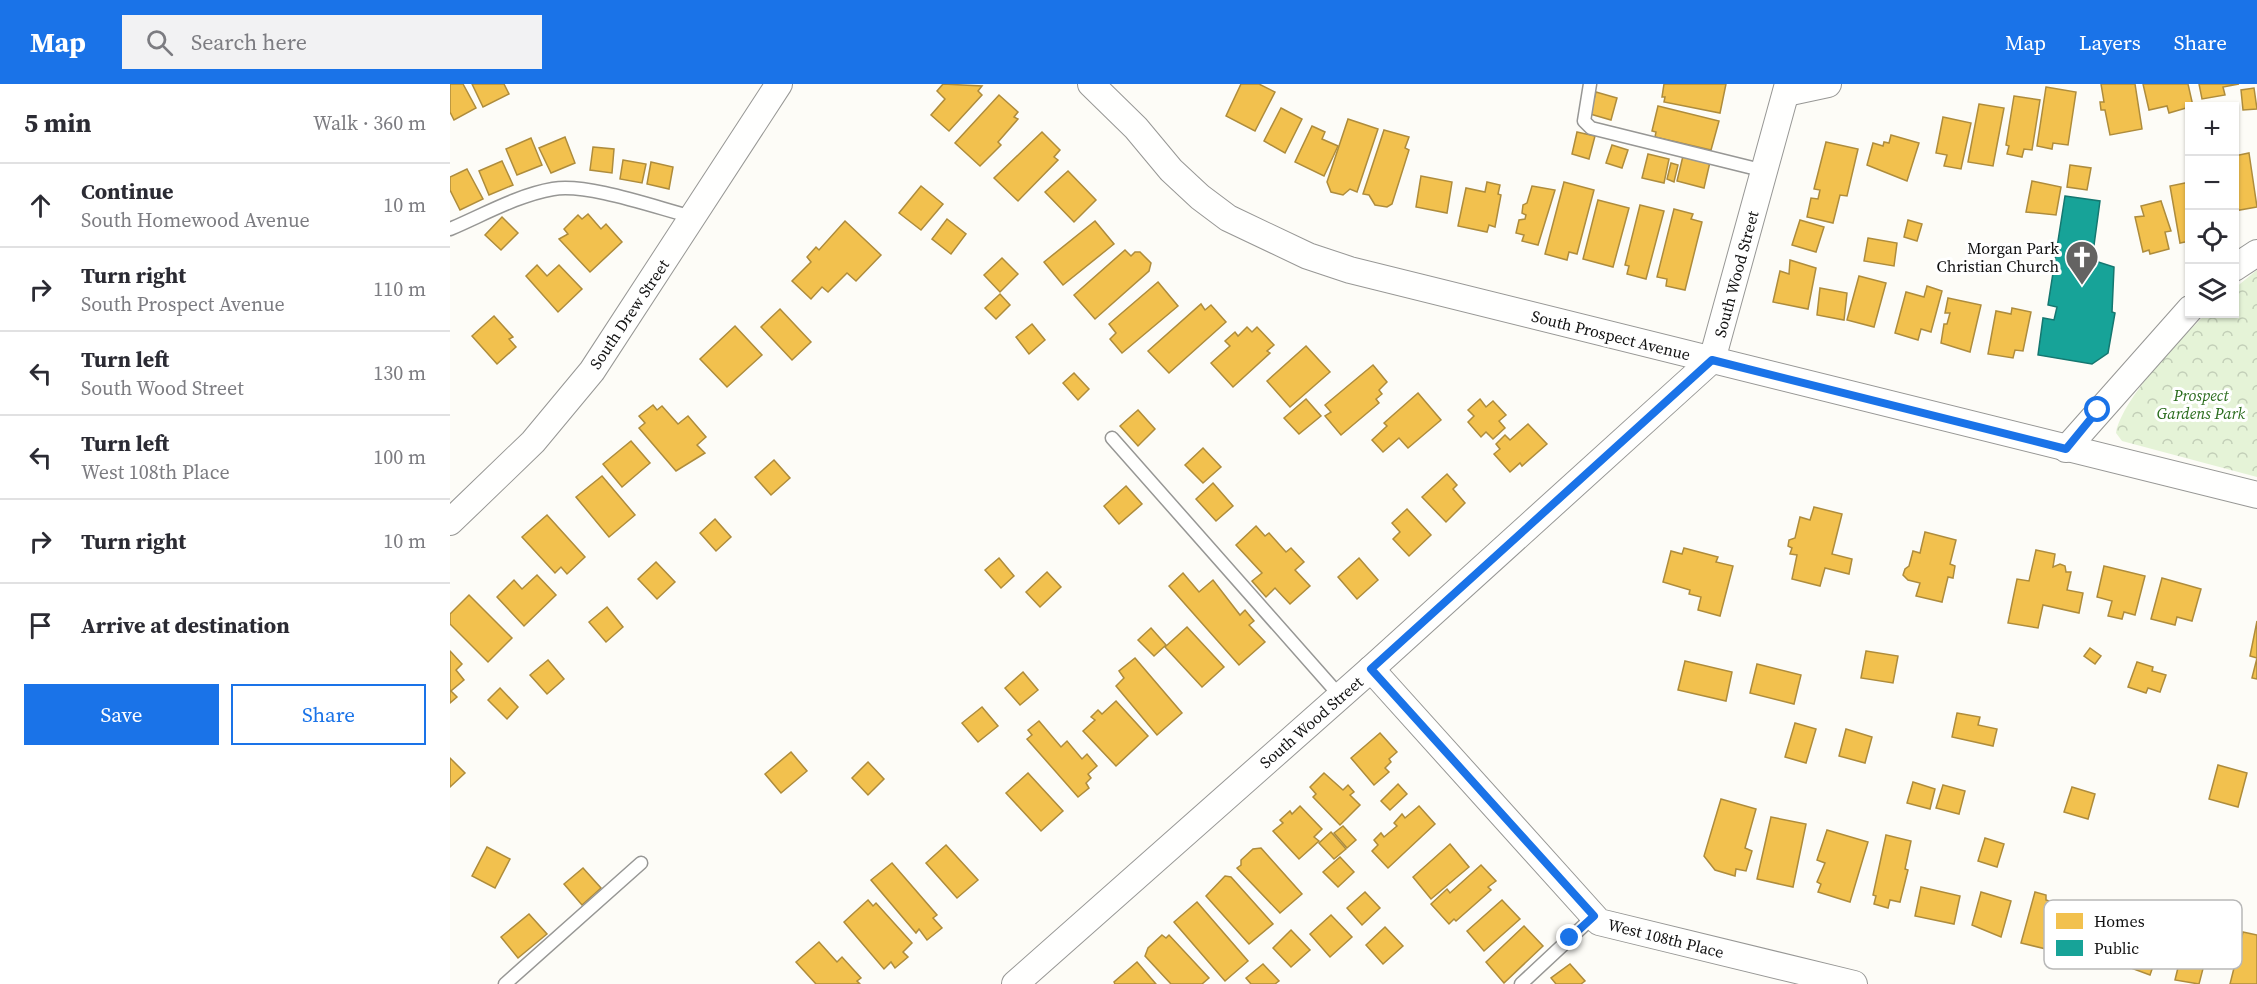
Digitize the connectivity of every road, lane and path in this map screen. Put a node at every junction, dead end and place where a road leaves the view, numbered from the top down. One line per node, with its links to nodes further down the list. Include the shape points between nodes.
1 (779, 84): 7 (street, South Drew Street)
2 (1091, 84): 12 (street, South Prospect Avenue, via 1200,197 1228,218 1308,256 1350,270)
3 (1590, 84): 6 (lane, via 1583,114 1591,128)
4 (1828, 84): 5 (street)
5 (1787, 89): 6 (street, South Wood Street)
6 (1765, 171): 12 (street, South Wood Street)
7 (693, 218): 8 (lane, via 580,189 555,189); 16 (street, South Drew Street, via 592,370 533,442)
8 (450, 229)
9 (2257, 254): 10 (street)
10 (2239, 265)
11 (2185, 315): 14 (street)
12 (1712, 360): 14 (street, South Prospect Avenue); 17 (street, South Wood Street)
13 (1112, 438): 18 (lane)
14 (2066, 449): 15 (street, South Prospect Avenue)
15 (2257, 495)
16 (450, 522)
17 (1371, 669): 18 (street, South Wood Street); 20 (street, West 108th Place)
18 (1341, 696): 22 (street, South Wood Street)
19 (641, 863): 21 (lane)
20 (1594, 916): 23 (lane); 24 (street, West 108th Place, via 1599,922)
21 (505, 984)
22 (1015, 984)
23 (1521, 984)
24 (1854, 984)

